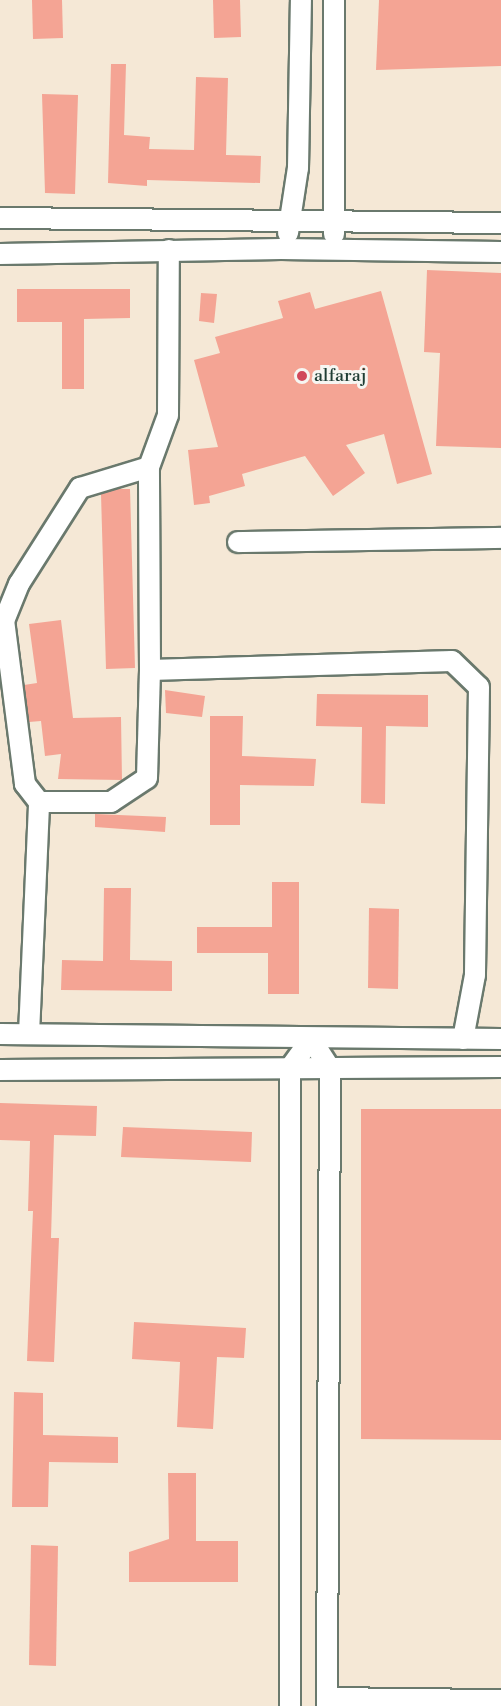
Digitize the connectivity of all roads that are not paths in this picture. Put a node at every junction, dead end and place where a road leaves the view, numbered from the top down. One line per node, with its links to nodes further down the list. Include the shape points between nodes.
1 (301, 0): 5 (street, via 298,168)
2 (334, 0): 4 (street)
3 (0, 218): 5 (street)
4 (333, 221): 5 (street); 6 (street); 8 (street)
5 (292, 222): 7 (street)
6 (501, 223)
7 (281, 249): 8 (street); 9 (street)
8 (334, 249): 10 (street)
9 (169, 250): 11 (street); 12 (street, via 168,415)
10 (501, 252)
11 (0, 254)
12 (149, 467): 15 (street); 16 (street, via 80,488 19,584 4,621 25,784)
13 (501, 538): 14 (street)
14 (238, 542)
15 (150, 670): 16 (street, via 147,778 111,802); 20 (street, via 452,661 479,687 476,975)
16 (39, 802): 18 (street)
17 (0, 1034): 18 (street)
18 (29, 1034): 19 (street)
19 (311, 1039): 20 (street); 23 (street); 24 (street)
20 (463, 1039): 21 (street)
21 (501, 1039)
22 (501, 1067): 24 (street)
23 (290, 1068): 24 (street); 25 (street); 28 (street)
24 (330, 1068): 27 (street)
25 (0, 1070)
26 (501, 1700): 27 (street)
27 (327, 1702)
28 (290, 1706)

